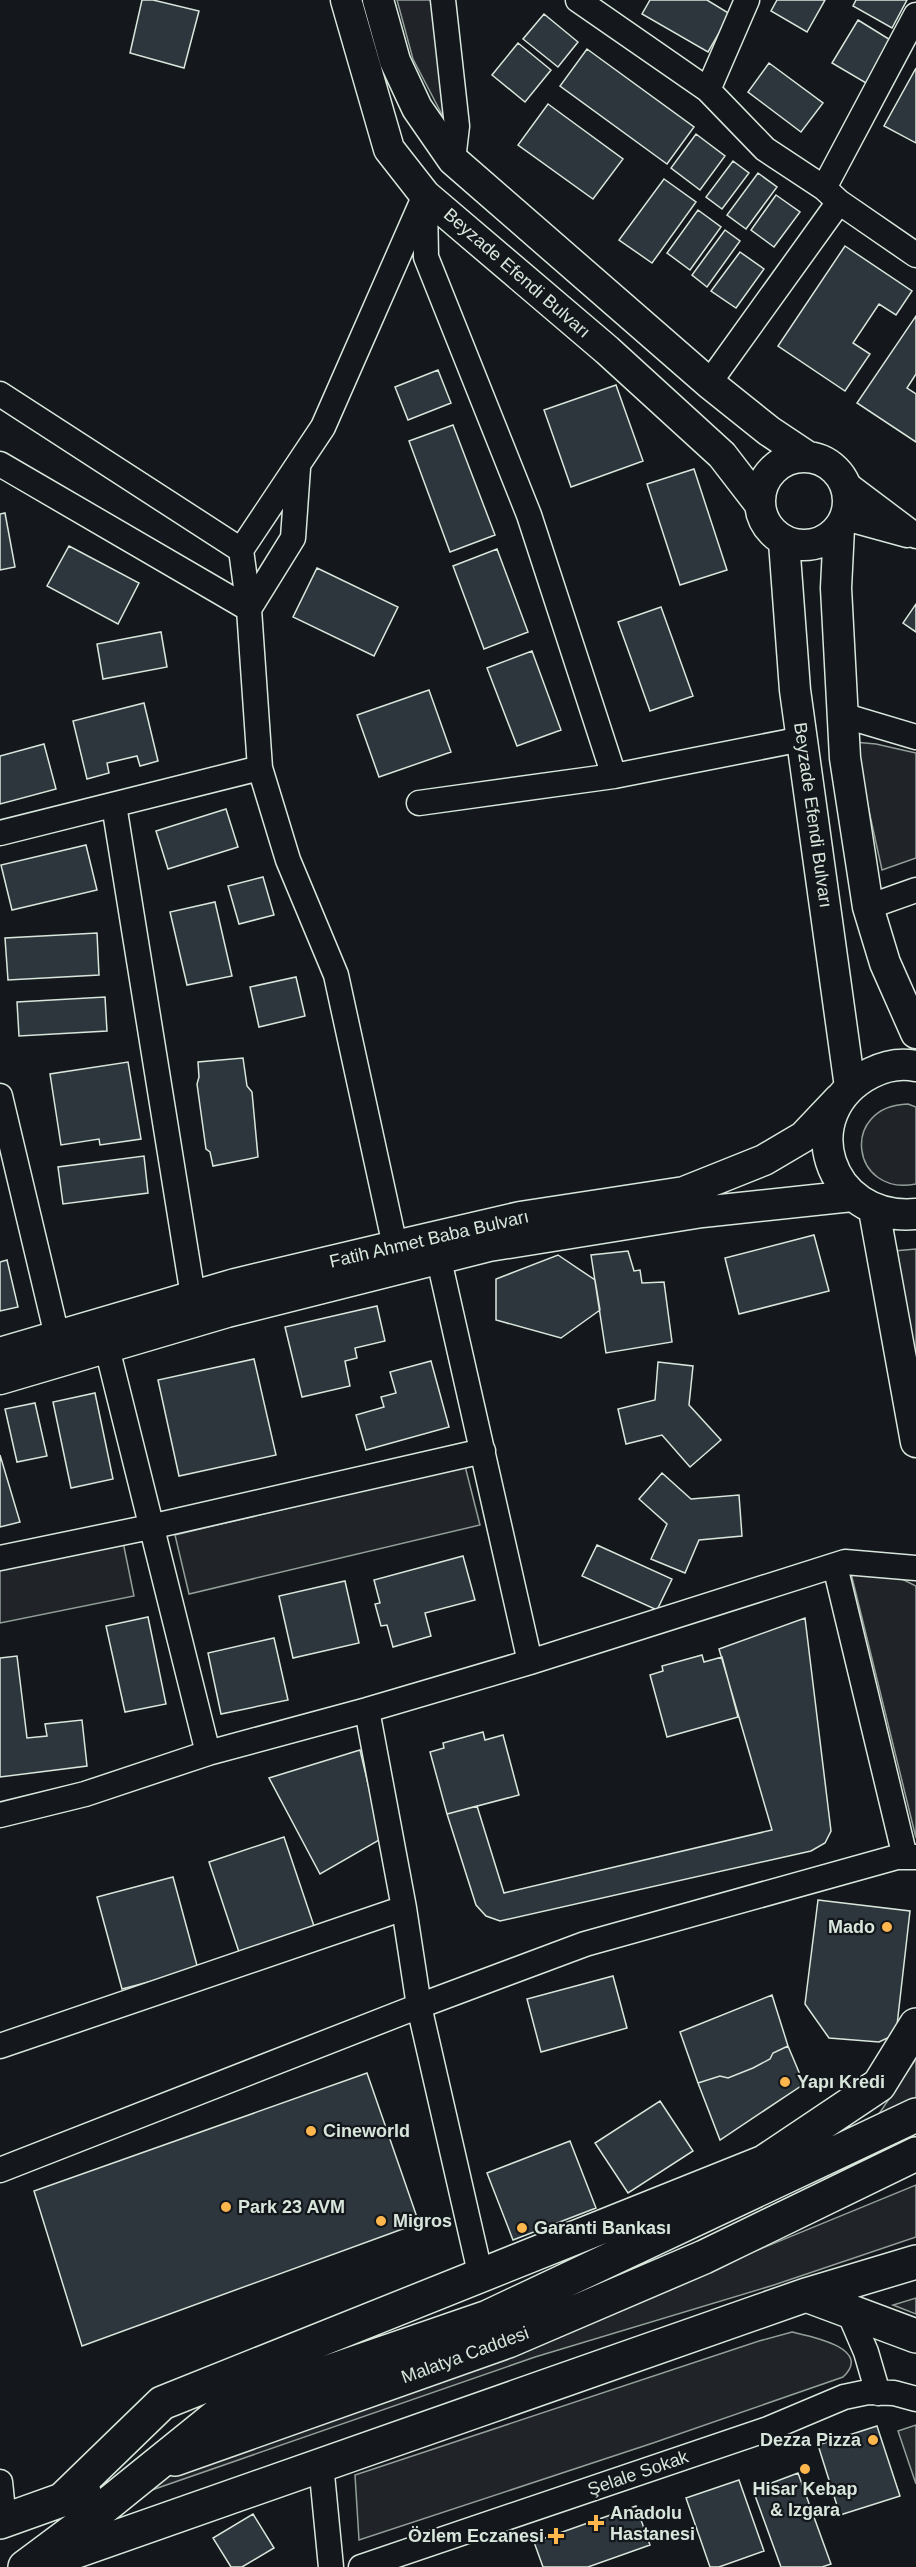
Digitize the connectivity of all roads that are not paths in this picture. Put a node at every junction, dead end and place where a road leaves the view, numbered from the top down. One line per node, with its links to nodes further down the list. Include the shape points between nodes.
1 (346, 0): 9 (main road, Beyzade Efendi Bulvarı, via 389,149)
2 (378, 0): 8 (main road, via 395,61 417,108)
3 (443, 0): 8 (street, via 457,126)
4 (578, 0): 7 (street)
5 (747, 0): 7 (street)
6 (916, 15): 10 (street)
7 (708, 90): 10 (street, via 765,148)
8 (453, 160): 14 (main road)
9 (425, 195): 11 (street); 13 (street); 20 (main road, Beyzade Efendi Bulvarı, via 607,350 722,455)
10 (831, 195): 12 (street); 14 (street)
11 (400, 254): 13 (street); 18 (street, via 323,428)
12 (916, 255)
13 (426, 257): 30 (street, via 529,515)
14 (709, 383): 16 (main road)
15 (0, 394): 24 (street)
16 (808, 457): 19 (main road, via 829,465); 20 (main road, via 793,458 768,474)
17 (0, 464): 25 (street)
18 (298, 468): 24 (street); 25 (street, via 293,538)
19 (843, 481): 21 (main road, via 848,506); 22 (street)
20 (759, 503): 23 (main road, via 766,526)
21 (842, 523): 22 (street); 23 (main road, via 828,539 814,545); 26 (main road, via 836,588)
22 (916, 536)
23 (784, 542): 28 (main road, Beyzade Efendi Bulvarı)
24 (241, 550): 25 (street)
25 (249, 609): 29 (street)
26 (842, 715): 27 (street); 35 (main road)
27 (916, 737)
28 (802, 739): 30 (street); 38 (main road, Beyzade Efendi Bulvarı)
29 (260, 768): 32 (street); 42 (street, via 288,860 336,975)
30 (614, 776): 31 (street)
31 (419, 803)
32 (114, 805): 33 (street); 44 (street)
33 (0, 833)
34 (916, 890): 35 (street)
35 (868, 907): 36 (main road, via 885,963)
36 (916, 1033)
37 (916, 1066): 38 (main road, Fatih Ahmet Baba Bulvarı, via 880,1068 857,1080)
38 (845, 1093): 40 (main road, via 829,1123 828,1150 836,1175); 42 (main road, Fatih Ahmet Baba Bulvarı, via 803,1137 764,1160 684,1192 520,1217)
39 (0, 1096): 45 (street)
40 (863, 1203): 41 (main road, Fatih Ahmet Baba Bulvarı, via 897,1216); 43 (main road, Fatih Ahmet Baba Bulvarı, via 702,1212 489,1246); 49 (main road)
41 (916, 1214)
42 (395, 1246): 44 (main road, Fatih Ahmet Baba Bulvarı)
43 (439, 1260): 46 (main road, Fatih Ahmet Baba Bulvarı, via 227,1312); 50 (street)
44 (193, 1296): 45 (main road, Fatih Ahmet Baba Bulvarı)
45 (57, 1336): 47 (main road, Fatih Ahmet Baba Bulvarı)
46 (107, 1348): 48 (main road, Fatih Ahmet Baba Bulvarı); 51 (street)
47 (0, 1353)
48 (0, 1379)
49 (916, 1442)
50 (483, 1450): 51 (street); 55 (street)
51 (150, 1527): 52 (street); 57 (street)
52 (0, 1558)
53 (835, 1566): 54 (street, via 845,1562); 55 (street); 59 (street)
54 (916, 1568)
55 (530, 1662): 56 (street)
56 (368, 1710): 57 (street); 60 (street)
57 (208, 1753): 58 (street, via 86,1794)
58 (0, 1815)
59 (910, 1857): 61 (street, via 887,1860 585,1944)
60 (404, 1908): 61 (street); 63 (street)
61 (419, 2006): 66 (street); 68 (street)
62 (916, 2025): 68 (highway, via 879,2085 764,2162)
63 (0, 2046)
64 (916, 2115): 75 (highway, via 488,2317 229,2406)
65 (916, 2154): 75 (highway, Malatya Caddesi, via 704,2256 508,2341)
66 (0, 2170)
67 (916, 2262): 69 (highway)
68 (481, 2277): 77 (highway, via 162,2403)
69 (806, 2295): 70 (highway); 74 (highway)
70 (848, 2310): 71 (highway); 72 (street)
71 (916, 2336)
72 (878, 2393): 73 (street, Şelale Sokak); 82 (street, Şelale Sokak, via 844,2397 768,2429)
73 (916, 2399)
74 (321, 2464): 80 (highway); 81 (street)
75 (151, 2468): 77 (highway, Malatya Caddesi); 79 (highway)
76 (0, 2482): 78 (street)
77 (63, 2499): 78 (highway, Malatya Caddesi)
78 (2, 2521)
79 (24, 2567)
80 (32, 2567)
81 (331, 2567)
82 (362, 2567)

